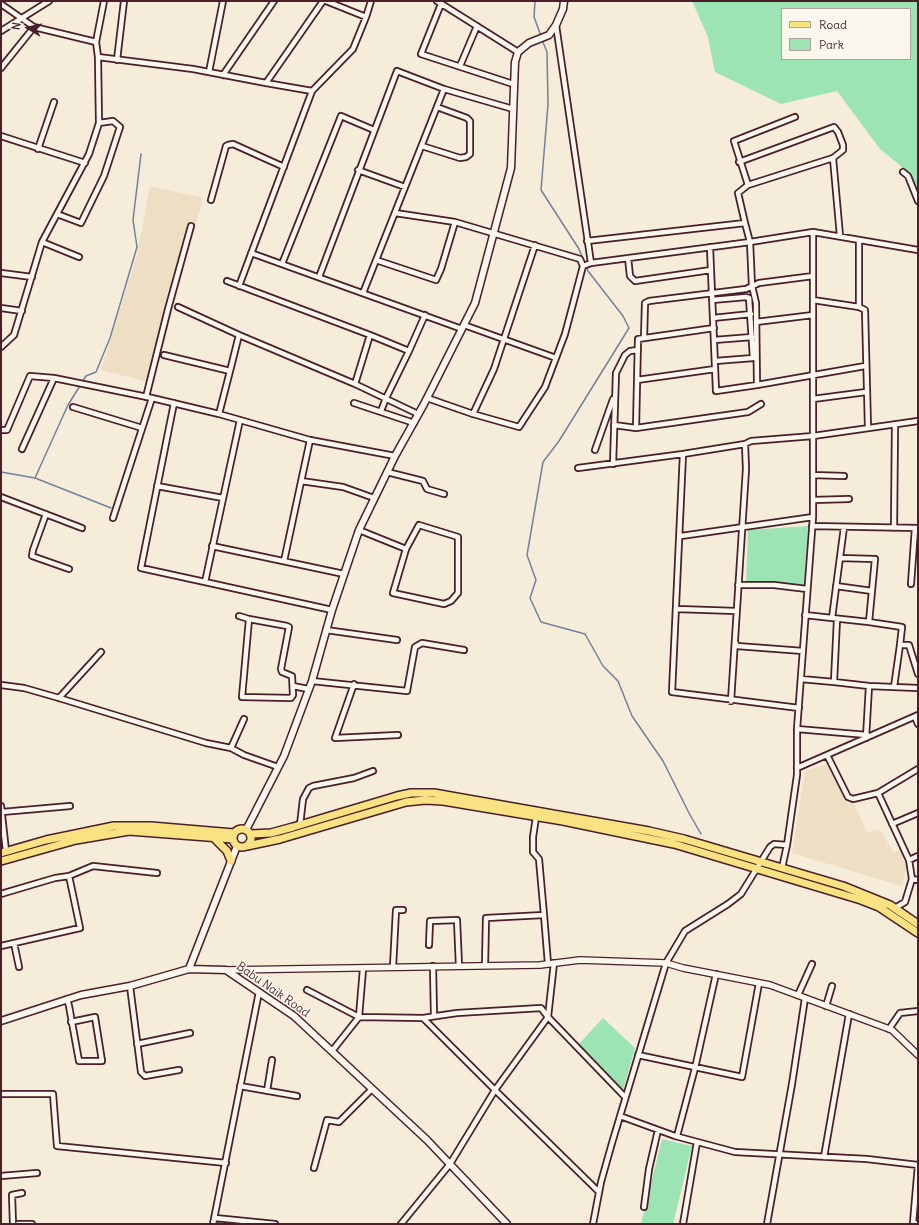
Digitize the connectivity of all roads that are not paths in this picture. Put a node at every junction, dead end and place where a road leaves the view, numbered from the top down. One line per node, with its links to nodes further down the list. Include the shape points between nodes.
1 (50, 1): 13 (street)
2 (104, 1): 18 (street)
3 (124, 1): 21 (street)
4 (223, 1): 24 (street)
5 (274, 1): 25 (street)
6 (325, 1): 12 (street); 26 (street)
7 (371, 1): 12 (street)
8 (437, 1): 11 (street)
9 (564, 1): 14 (main road)
10 (1, 4): 13 (street)
11 (441, 4): 15 (street); 22 (street, via 421,54)
12 (366, 17): 29 (street, via 353,48)
13 (21, 20): 16 (street); 17 (street)
14 (556, 25): 19 (main road, via 549,35 529,43); 58 (street)
15 (476, 26): 19 (street); 22 (street)
16 (34, 27): 18 (street); 23 (street)
17 (1, 31)
18 (96, 42): 20 (street)
19 (518, 52): 27 (main road)
20 (98, 57): 21 (street); 34 (street)
21 (118, 60): 24 (street)
22 (460, 66): 27 (street)
23 (1, 68)
24 (209, 72): 25 (street)
25 (223, 75): 26 (street)
26 (266, 83): 29 (street)
27 (514, 84): 32 (main road)
28 (444, 89): 31 (street); 32 (street); 35 (street, via 397,71)
29 (312, 91): 42 (street)
30 (54, 102): 38 (street)
31 (437, 107): 37 (street); 37 (street, via 470,121 470,154 466,158 460,158)
32 (513, 109): 55 (main road, via 511,168)
33 (795, 117): 40 (street, via 734,141)
34 (99, 123): 41 (street); 50 (street, via 113,121 120,127 104,176 81,224)
35 (374, 130): 43 (street); 68 (street, via 341,116)
36 (1, 136): 38 (street)
37 (422, 146): 46 (street)
38 (38, 149): 41 (street)
39 (833, 158): 40 (street, via 843,150 834,127); 45 (street); 56 (street)
40 (739, 162): 45 (street)
41 (85, 163): 50 (street)
42 (284, 167): 47 (street, via 233,144 228,145); 64 (street)
43 (358, 170): 46 (street); 75 (street)
44 (903, 172): 48 (street, via 908,176)
45 (748, 185): 52 (street, via 738,193)
46 (405, 187): 49 (street)
47 (211, 200)
48 (918, 200)
49 (395, 213): 51 (street); 67 (street)
50 (57, 214): 59 (street)
51 (455, 222): 55 (street); 67 (street, via 436,280)
52 (745, 223): 58 (street); 60 (street)
53 (191, 226): 116 (street, via 168,309)
54 (813, 232): 56 (street); 60 (street); 73 (street)
55 (494, 233): 61 (street); 92 (main road, via 475,303)
56 (840, 236): 57 (street)
57 (859, 240): 63 (street); 84 (street)
58 (587, 241): 69 (street)
59 (42, 242): 65 (street); 74 (street)
60 (750, 242): 62 (street); 78 (street)
61 (535, 245): 70 (street, via 580,259); 98 (street)
62 (710, 247): 66 (street); 71 (street)
63 (918, 250)
64 (251, 253): 68 (street); 77 (street)
65 (79, 257)
66 (628, 258): 69 (street); 71 (street, via 630,276 635,281)
67 (376, 260): 79 (street)
68 (282, 264): 75 (street)
69 (591, 264): 70 (street)
70 (583, 266): 104 (street)
71 (711, 270): 80 (street)
72 (1, 273): 74 (street)
73 (813, 276): 78 (street); 82 (street)
74 (32, 277): 86 (street)
75 (318, 277): 79 (street)
76 (227, 281): 77 (street)
77 (239, 286): 94 (street)
78 (752, 286): 80 (street); 91 (street)
79 (363, 293): 88 (street)
80 (712, 293): 81 (street); 97 (street, via 645,302)
81 (712, 300): 87 (street, via 746,296 749,298); 90 (street)
82 (813, 300): 84 (street); 89 (street)
83 (178, 307): 95 (street)
84 (859, 307): 106 (street, via 865,310)
85 (1, 308): 86 (street)
86 (22, 311): 100 (street, via 14,335)
87 (751, 314): 90 (street); 96 (street)
88 (424, 315): 92 (street); 102 (street)
89 (813, 316): 91 (street); 109 (street)
90 (713, 318): 93 (street)
91 (756, 322): 113 (street)
92 (463, 327): 98 (street); 118 (main road)
93 (714, 328): 97 (street); 99 (street)
94 (370, 335): 102 (street); 112 (street)
95 (239, 336): 108 (street); 112 (street)
96 (752, 337): 99 (street); 105 (street, via 753,358)
97 (644, 338): 101 (street, via 638,339)
98 (504, 339): 104 (street); 127 (street, via 494,369)
99 (714, 340): 105 (street)
100 (1, 347)
101 (638, 350): 111 (street); 115 (street, via 630,351 621,361 616,373)
102 (409, 351): 117 (street)
103 (164, 355): 108 (street)
104 (556, 358): 127 (street, via 545,387 519,427)
105 (715, 361): 107 (street)
106 (865, 366): 109 (street); 114 (street)
107 (715, 370): 111 (street); 113 (street, via 716,391)
108 (230, 371): 125 (street)
109 (813, 375): 113 (street); 119 (street)
110 (54, 378): 116 (street); 136 (street, via 30,376 7,430); 140 (street)
111 (637, 380): 134 (street)
112 (355, 384): 117 (street)
113 (758, 385)
114 (866, 392): 119 (street); 135 (street)
115 (615, 394): 131 (street); 141 (street)
116 (149, 397): 120 (street); 133 (street)
117 (386, 398): 124 (street); 126 (street)
118 (427, 398): 126 (main road); 127 (street)
119 (813, 399): 137 (street)
120 (174, 403): 125 (street); 150 (street)
121 (354, 403): 124 (street)
122 (761, 404): 134 (street, via 748,412)
123 (73, 407): 133 (street)
124 (381, 411): 130 (street)
125 (219, 414): 128 (street)
126 (418, 414): 130 (main road)
127 (473, 414)
128 (240, 420): 138 (street); 153 (street)
129 (918, 421): 132 (street)
130 (414, 423): 143 (main road)
131 (614, 425): 134 (street); 144 (street)
132 (895, 425): 135 (street); 164 (street)
133 (142, 428): 159 (street)
134 (636, 428)
135 (868, 428): 137 (street)
136 (1, 430)
137 (813, 436): 139 (street, via 750,441); 147 (street)
138 (310, 440): 143 (street); 149 (street)
139 (745, 444): 142 (street); 163 (street, via 746,470)
140 (22, 449)
141 (595, 450)
142 (683, 454): 144 (street); 167 (street)
143 (395, 456): 146 (main road)
144 (613, 464): 145 (street)
145 (578, 468)
146 (387, 472): 151 (street, via 423,482 427,489); 154 (main road)
147 (813, 475): 148 (street); 156 (street)
148 (844, 476)
149 (301, 481): 154 (street, via 343,487); 171 (street)
150 (157, 486): 153 (street); 174 (street, via 140,568)
151 (444, 494)
152 (1, 497): 157 (street)
153 (223, 498): 168 (street)
154 (374, 498): 166 (main road)
155 (849, 499): 156 (street)
156 (813, 500): 158 (street)
157 (46, 514): 162 (street); 172 (street, via 32,556)
158 (813, 517): 160 (street); 163 (street)
159 (113, 518)
160 (812, 526): 161 (street); 178 (street)
161 (844, 527): 164 (street); 170 (street)
162 (82, 528)
163 (741, 528): 167 (street); 176 (street)
164 (894, 528): 165 (street)
165 (916, 528): 175 (street)
166 (359, 530): 169 (street); 173 (main road)
167 (681, 536): 180 (street)
168 (212, 546): 171 (street); 174 (street)
169 (406, 549): 169 (street, via 392,593 444,604 451,601 458,593 458,537 419,526)
170 (840, 558): 177 (street); 179 (street, via 875,559)
171 (284, 561): 173 (street)
172 (69, 569)
173 (344, 574): 181 (main road)
174 (205, 582): 181 (street)
175 (911, 584)
176 (738, 585): 178 (street, via 774,585); 182 (street)
177 (836, 586): 179 (street); 185 (street)
178 (808, 589): 183 (street)
179 (872, 591): 187 (street)
180 (677, 609): 182 (street); 207 (street, via 672,692)
181 (332, 610): 188 (main road)
182 (736, 611): 190 (street)
183 (805, 615): 185 (street); 194 (street)
184 (239, 616): 186 (street)
185 (834, 618): 187 (street); 198 (street)
186 (250, 619): 201 (street, via 289,627 281,669 292,676); 201 (street, via 242,697 289,698 292,696)
187 (869, 622): 191 (street, via 902,627)
188 (326, 630): 189 (street); 197 (main road)
189 (397, 640)
190 (734, 641): 194 (street, via 737,646); 207 (street)
191 (900, 645): 195 (street, via 909,645); 203 (street)
192 (464, 650): 199 (street, via 422,643 415,647 407,691)
193 (101, 652): 206 (street)
194 (803, 652): 196 (street)
195 (918, 674)
196 (801, 679): 198 (street); 208 (street)
197 (312, 681): 199 (street); 205 (main road)
198 (834, 682): 202 (street)
199 (354, 684): 213 (street, via 335,738)
200 (1, 685): 206 (street, via 24,688)
201 (293, 686): 205 (street)
202 (869, 686): 203 (street); 214 (street)
203 (894, 687): 204 (street)
204 (918, 688)
205 (308, 689): 217 (main road)
206 (58, 698): 215 (street, via 206,743)
207 (731, 701): 208 (street)
208 (799, 708): 212 (street)
209 (916, 716): 211 (street); 214 (street)
210 (244, 719): 215 (street)
211 (918, 724)
212 (797, 729): 214 (street); 218 (street)
213 (398, 735)
214 (866, 736): 216 (street)
215 (231, 748): 217 (street)
216 (827, 755): 218 (street); 221 (street, via 848,798)
217 (278, 767): 228 (main road)
218 (797, 768): 231 (street)
219 (918, 769): 221 (street)
220 (373, 771): 227 (street, via 309,788 303,799)
221 (878, 793): 226 (street)
222 (70, 806): 223 (street)
223 (1, 809): 234 (street)
224 (918, 813): 226 (street)
225 (536, 817): 233 (main road, via 443,801 417,801); 239 (main road, via 674,844); 248 (street, via 533,852 539,859)
226 (892, 824): 236 (street)
227 (300, 825): 228 (main road, via 271,833); 239 (main road, via 397,796 434,793 649,831 684,839)
228 (248, 832): 229 (main road, via 238,830); 233 (main road, via 251,840)
229 (233, 836): 230 (main road); 232 (main road); 234 (main road, via 151,826 114,826 46,840)
230 (214, 838): 237 (main road, via 129,831 76,840); 238 (main road, via 227,851)
231 (787, 845): 239 (street, via 774,844); 240 (street)
232 (237, 846): 233 (main road); 238 (main road)
233 (247, 846)
234 (4, 852)
235 (918, 856): 236 (street)
236 (909, 860): 243 (street)
237 (1, 861)
238 (231, 861): 263 (main road)
239 (758, 865): 240 (main road); 250 (main road, via 879,908); 255 (street, via 741,894 685,930)
240 (782, 868): 246 (main road, via 877,898)
241 (157, 873): 242 (street, via 93,866)
242 (69, 876): 245 (street); 251 (street, via 80,928)
243 (912, 879): 244 (street); 246 (street, via 905,902)
244 (918, 880)
245 (1, 894)
246 (895, 908): 249 (main road)
247 (403, 910): 262 (street, via 396,910)
248 (544, 915): 256 (street); 260 (street, via 486,918)
249 (918, 924)
250 (918, 933)
251 (14, 943): 253 (street); 261 (street)
252 (429, 945): 259 (street, via 430,921 457,920)
253 (1, 946)
254 (554, 963): 255 (street, via 580,960); 256 (street); 280 (street)
255 (666, 963): 266 (street); 289 (street)
256 (548, 964): 260 (street)
257 (812, 964): 272 (street)
258 (433, 966): 259 (street); 262 (street); 278 (street)
259 (459, 966): 260 (street)
260 (486, 966)
261 (19, 967)
262 (393, 967): 264 (street)
263 (189, 969): 265 (main road, Babu Naik Road); 268 (main road, Babu Naik Road)
264 (363, 969): 265 (street); 279 (street)
265 (226, 970): 271 (main road, Babu Naik Road)
266 (716, 974): 267 (street); 291 (street)
267 (759, 983): 272 (street); 291 (street, via 742,1077)
268 (130, 986): 274 (main road, Babu Naik Road); 286 (street)
269 (832, 986): 275 (street)
270 (307, 990): 279 (street)
271 (258, 992): 288 (main road, Babu Naik Road, via 294,1016); 293 (street)
272 (798, 995): 273 (street)
273 (805, 998): 275 (street); 304 (street)
274 (67, 999): 282 (main road, Babu Naik Road); 283 (street)
275 (826, 1006): 277 (street)
276 (918, 1011): 284 (street, via 900,1013)
277 (848, 1014): 284 (street); 305 (street)
278 (434, 1016): 280 (street, via 541,1008); 281 (street)
279 (359, 1017): 281 (street); 288 (street)
280 (548, 1017): 295 (street); 299 (street)
281 (424, 1018): 295 (street)
282 (1, 1021)
283 (71, 1022): 283 (street, via 79,1061 102,1061 95,1017)
284 (889, 1029): 287 (street)
285 (190, 1033): 286 (street)
286 (137, 1044): 292 (street, via 141,1072 144,1076)
287 (917, 1051)
288 (332, 1052): 294 (main road, Babu Naik Road)
289 (638, 1055): 291 (street); 299 (street)
290 (272, 1060): 296 (street)
291 (695, 1068): 302 (street)
292 (179, 1070)
293 (240, 1086): 296 (street); 306 (street)
294 (372, 1089): 307 (main road, Babu Naik Road); 309 (street, via 339,1122 328,1120)
295 (495, 1090): 307 (street); 312 (street)
296 (267, 1091): 298 (street)
297 (1, 1094): 306 (street, via 53,1094 57,1146)
298 (297, 1096)
299 (626, 1097): 300 (street)
300 (620, 1116): 301 (street); 312 (street)
301 (658, 1130): 302 (street); 314 (street)
302 (677, 1136): 303 (street)
303 (697, 1142): 304 (street, via 735,1152); 324 (street)
304 (780, 1154): 305 (street); 325 (street)
305 (824, 1157): 308 (street)
306 (226, 1163): 315 (street)
307 (450, 1164): 321 (street); 322 (main road, Babu Naik Road)
308 (918, 1165): 326 (street, via 913,1223)
309 (314, 1168)
310 (37, 1173): 311 (street)
311 (1, 1176)
312 (599, 1192): 323 (street)
313 (22, 1193): 316 (street, via 12,1195)
314 (644, 1207)
315 (215, 1218): 319 (street); 320 (street)
316 (13, 1224)
317 (18, 1224): 318 (street)
318 (32, 1224)
319 (213, 1224)
320 (275, 1224)
321 (401, 1224)
322 (506, 1224)
323 (593, 1224)
324 (683, 1224)
325 (767, 1224)
326 (918, 1224)

